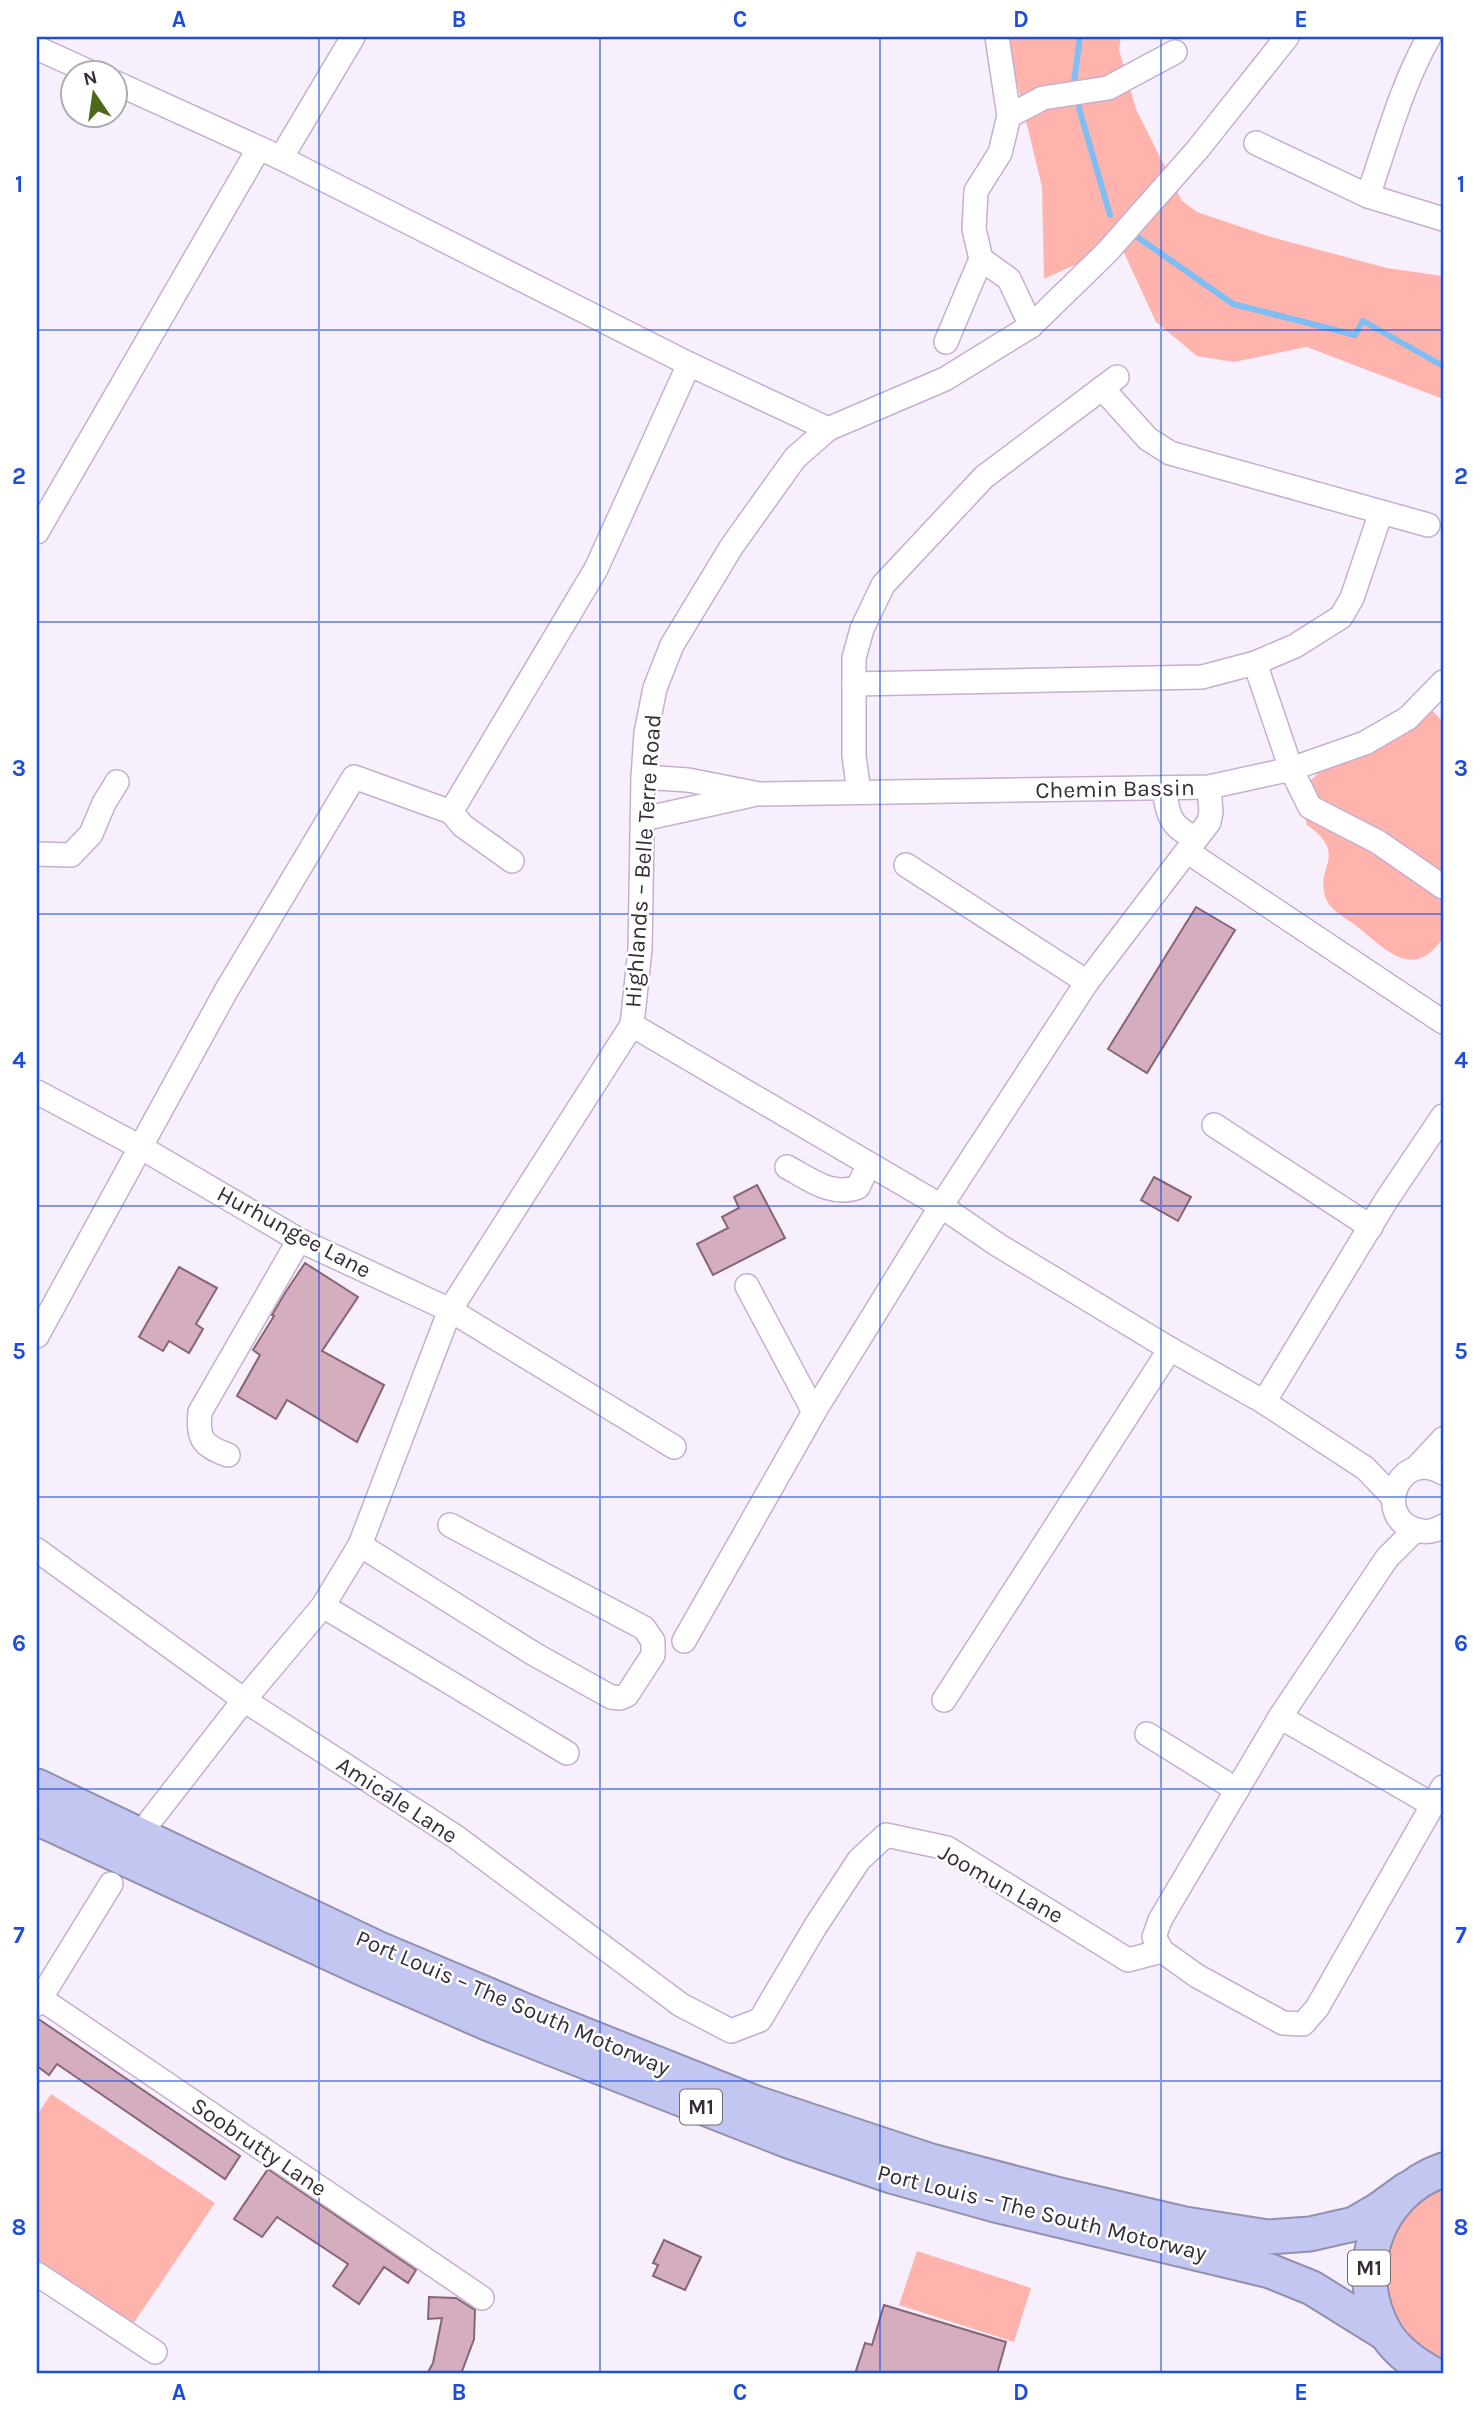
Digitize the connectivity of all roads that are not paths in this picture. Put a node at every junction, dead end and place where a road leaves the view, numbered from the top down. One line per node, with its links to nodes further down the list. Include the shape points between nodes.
1 (353, 37): 12 (street)
2 (997, 37): 9 (street)
3 (1287, 37): 16 (street, Highlands – Belle Terre Road, via 1171,180 1107,252)
4 (1429, 37): 13 (street)
5 (37, 48): 7 (street)
6 (1175, 52): 9 (street, via 1108,89 1043,98)
7 (63, 60)
8 (130, 89): 11 (street)
9 (1009, 116): 15 (street, via 1000,153 976,191 974,229)
10 (1256, 143): 13 (street)
11 (259, 148): 12 (street); 22 (street)
12 (281, 158): 18 (street)
13 (1368, 196): 14 (street)
14 (1443, 219)
15 (981, 259): 16 (street, via 1009,279); 17 (street)
16 (1031, 326): 19 (street, Highlands – Belle Terre Road, via 945,379)
17 (946, 342)
18 (689, 364): 19 (street); 33 (street, via 596,569)
19 (828, 429): 27 (street, Highlands – Belle Terre Road, via 794,458 761,502 672,645 655,688)
20 (1381, 512): 21 (street); 23 (street, via 1352,598 1341,617 1295,646); 25 (street, via 1170,453 1129,420 1110,382 984,478 883,585 862,629 854,658)
21 (1428, 525)
22 (37, 532)
23 (1255, 663): 25 (street, via 1202,677); 26 (street)
24 (1443, 682): 26 (street, Chemin Bassin, via 1408,718 1387,731)
25 (854, 684): 31 (street)
26 (1291, 769): 29 (street, Chemin Bassin); 39 (street, via 1310,807 1378,842)
27 (643, 777): 32 (street, via 688,780); 34 (street, Highlands – Belle Terre Road)
28 (117, 782): 36 (street, via 91,834 71,855)
29 (1209, 788): 30 (street, Chemin Bassin); 35 (street, via 1209,822)
30 (1164, 789): 31 (street, Chemin Bassin); 35 (street, via 1167,811)
31 (859, 792): 32 (street, Chemin Bassin)
32 (759, 794): 34 (street)
33 (451, 811): 37 (street, via 463,826); 46 (street, via 354,777 226,991)
34 (643, 819): 42 (street, Highlands – Belle Terre Road, via 640,948)
35 (1192, 845): 40 (street); 41 (street)
36 (37, 854)
37 (512, 861)
38 (906, 865): 40 (street)
39 (1443, 887)
40 (1087, 982): 49 (street)
41 (1443, 1022)
42 (632, 1026): 47 (street); 53 (street, Highlands – Belle Terre Road)
43 (37, 1092): 46 (street, Hurhungee Lane)
44 (1443, 1116): 50 (street)
45 (1214, 1125): 50 (street)
46 (142, 1147): 51 (street, Hurhungee Lane); 54 (street)
47 (869, 1164): 48 (street, via 858,1187 844,1193); 49 (street)
48 (788, 1167)
49 (941, 1206): 55 (street); 57 (street)
50 (1370, 1227): 56 (street)
51 (299, 1240): 53 (street, Hurhungee Lane); 60 (street, via 200,1412 198,1429 209,1448)
52 (747, 1286): 57 (street)
53 (450, 1310): 59 (street, Hurhungee Lane); 67 (street, Highlands – Belle Terre Road)
54 (37, 1336)
55 (1170, 1349): 56 (street); 73 (street)
56 (1264, 1402): 61 (street)
57 (814, 1412): 71 (street)
58 (1443, 1439): 62 (street)
59 (674, 1447)
60 (228, 1455)
61 (1365, 1468): 62 (street); 64 (street)
62 (1412, 1470): 63 (street, via 1435,1468); 64 (street, via 1397,1483)
63 (1443, 1473)
64 (1393, 1504): 66 (street, via 1405,1524); 69 (street)
65 (450, 1525): 67 (street, via 644,1628 653,1641 653,1655 627,1695 611,1696 534,1654)
66 (1432, 1534): 69 (street)
67 (360, 1545): 70 (street, Highlands – Belle Terre Road)
68 (37, 1550): 72 (street, Amicale Lane)
69 (1387, 1558): 74 (street)
70 (323, 1606): 72 (street, Highlands – Belle Terre Road); 76 (street)
71 (684, 1641)
72 (244, 1700): 81 (street, Highlands – Belle Terre Road); 85 (street, Amicale Lane, via 456,1837 681,2005 731,2032)
73 (944, 1700)
74 (1280, 1717): 78 (street); 79 (street)
75 (1147, 1734): 78 (street)
76 (567, 1754)
77 (37, 1786): 87 (highway, Port Louis – The South Motorway / M1, via 377,1948 545,2019 756,2103 931,2161 1185,2224 1268,2237 1354,2224)
78 (1237, 1790): 83 (street, via 1160,1920 1154,1937)
79 (1438, 1796): 83 (street, via 1317,2008 1303,2024 1283,2023 1197,1976)
80 (37, 1818): 90 (highway, Port Louis – The South Motorway / M1, via 489,2024 668,2095 891,2176 1270,2271 1312,2288)
81 (150, 1821)
82 (111, 1884): 84 (street)
83 (1162, 1951): 85 (street, Joomun Lane, via 1128,1960 947,1848 886,1835 859,1860)
84 (38, 2000): 89 (street, Soobrutty Lane)
85 (760, 2020)
86 (1443, 2170): 87 (highway, M1)
87 (1407, 2189): 90 (highway, M1, via 1386,2213 1369,2263 1372,2305)
88 (37, 2274): 91 (street)
89 (482, 2298)
90 (1386, 2334): 92 (highway, M1)
91 (155, 2352)
92 (1424, 2370)

